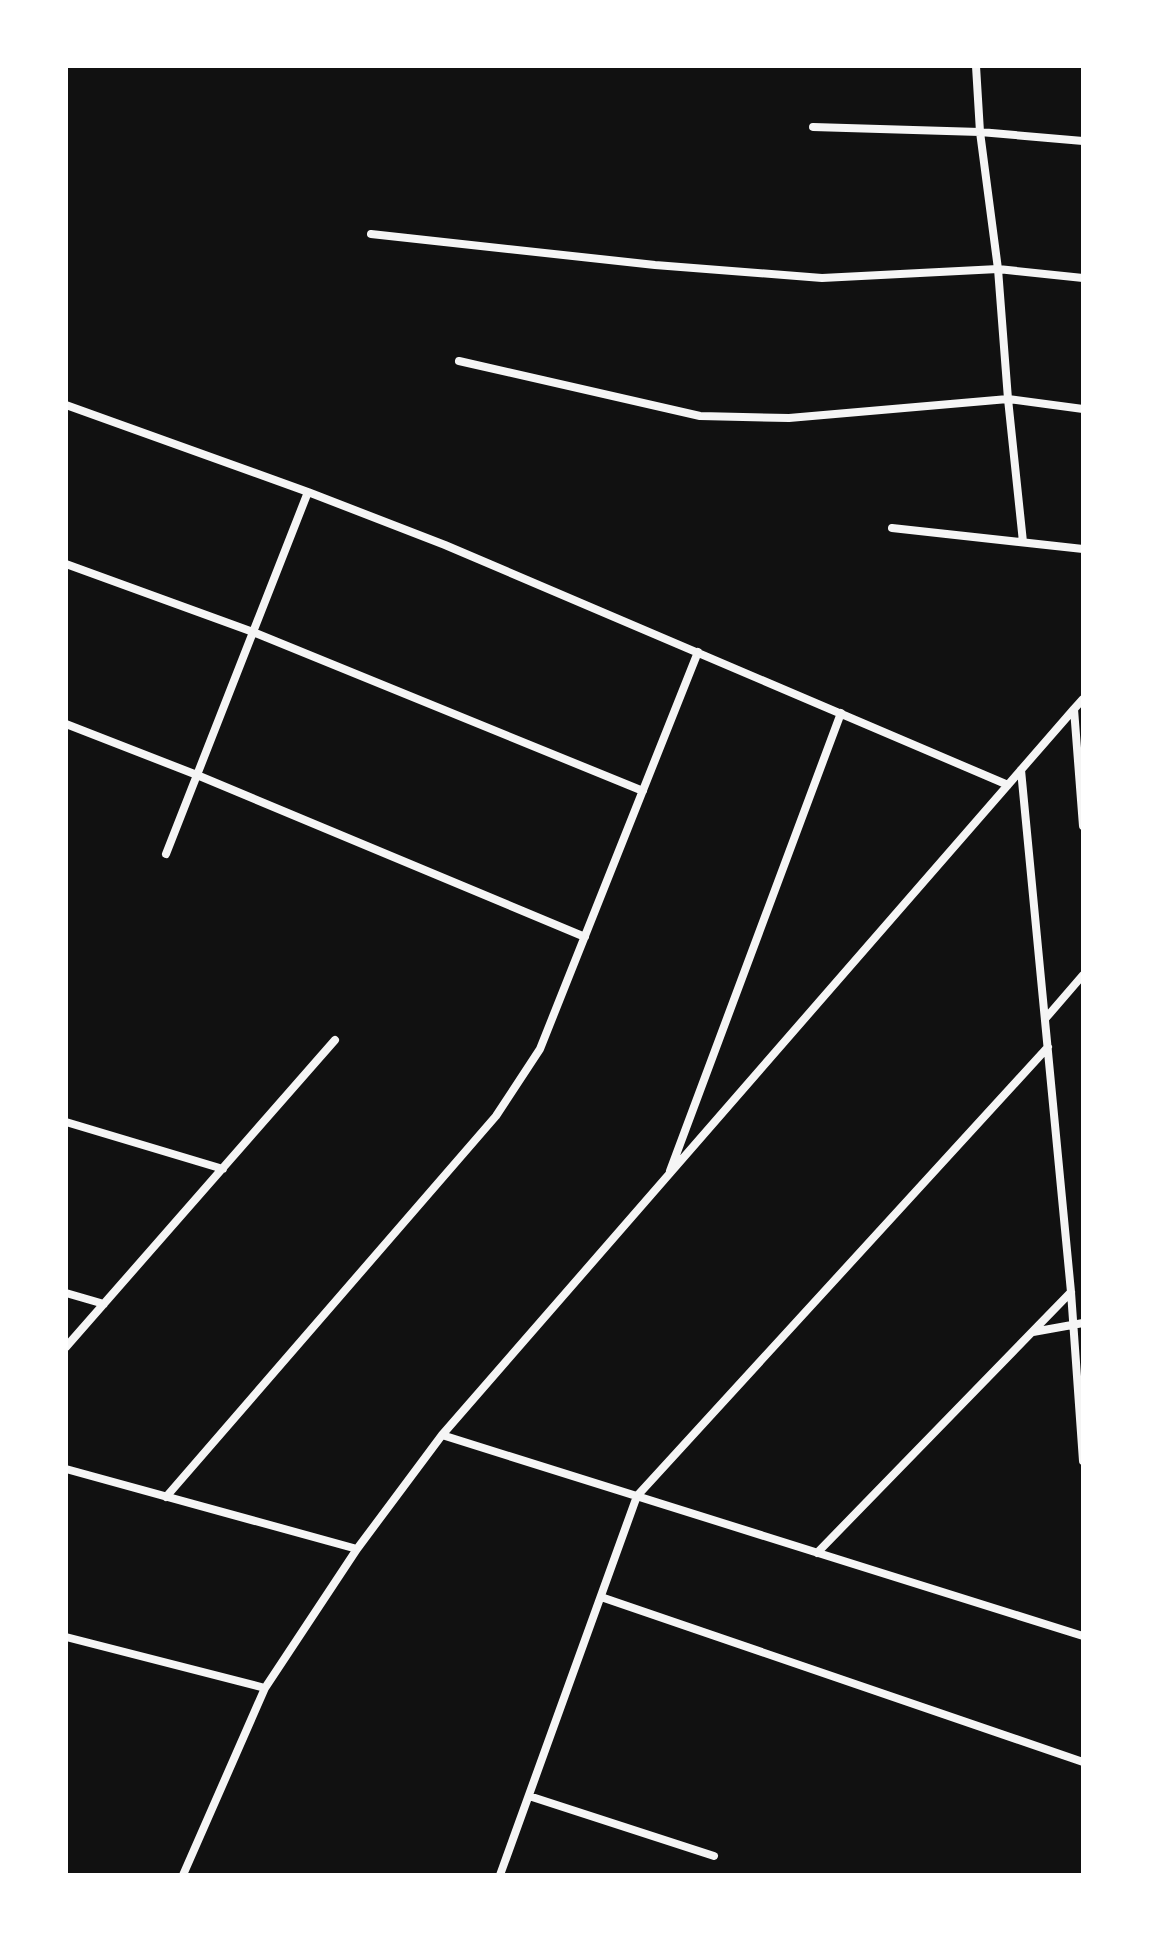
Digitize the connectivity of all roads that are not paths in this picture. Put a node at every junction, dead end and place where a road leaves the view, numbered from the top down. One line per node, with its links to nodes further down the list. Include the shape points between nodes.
1 (976, 66): 3 (street)
2 (813, 127): 3 (street)
3 (980, 132): 4 (street); 6 (street)
4 (1083, 141)
5 (371, 234): 6 (street, via 822,278)
6 (998, 269): 7 (street); 9 (street)
7 (1083, 278)
8 (459, 361): 9 (street, via 700,416 789,418)
9 (1008, 399): 11 (street); 14 (street)
10 (66, 405): 12 (street)
11 (1083, 409)
12 (308, 492): 17 (street); 18 (street)
13 (892, 528): 14 (street)
14 (1023, 542): 15 (street)
15 (1083, 549)
16 (66, 564): 17 (street)
17 (253, 632): 24 (street); 26 (street)
18 (698, 652): 21 (street); 26 (street)
19 (1083, 699): 20 (street)
20 (1074, 709): 23 (street); 27 (street)
21 (841, 713): 25 (street); 36 (street)
22 (66, 724): 24 (street)
23 (1021, 770): 25 (street); 31 (street)
24 (197, 775): 28 (street); 29 (street)
25 (1008, 785): 36 (street)
26 (643, 791): 29 (street)
27 (1083, 826)
28 (166, 854)
29 (585, 937): 47 (street, via 540,1049 496,1116)
30 (1083, 975): 31 (street)
31 (1045, 1019): 33 (street)
32 (335, 1040): 35 (street)
33 (1048, 1047): 37 (street); 46 (street)
34 (66, 1122): 35 (street)
35 (223, 1169): 39 (street)
36 (668, 1175): 43 (street)
37 (1071, 1292): 40 (street); 41 (street)
38 (66, 1293): 39 (street)
39 (104, 1304): 42 (street)
40 (1078, 1324): 41 (street); 44 (street)
41 (1032, 1332): 49 (street)
42 (66, 1347)
43 (442, 1435): 46 (street); 48 (street)
44 (1083, 1461)
45 (66, 1469): 47 (street)
46 (637, 1496): 49 (street); 50 (street)
47 (166, 1497): 48 (street)
48 (357, 1549): 53 (street)
49 (817, 1553): 51 (street)
50 (601, 1597): 54 (street); 55 (street)
51 (1083, 1636)
52 (66, 1637): 53 (street)
53 (265, 1688): 57 (street)
54 (1083, 1762)
55 (529, 1796): 56 (street); 58 (street)
56 (714, 1856)
57 (183, 1875)
58 (500, 1875)

